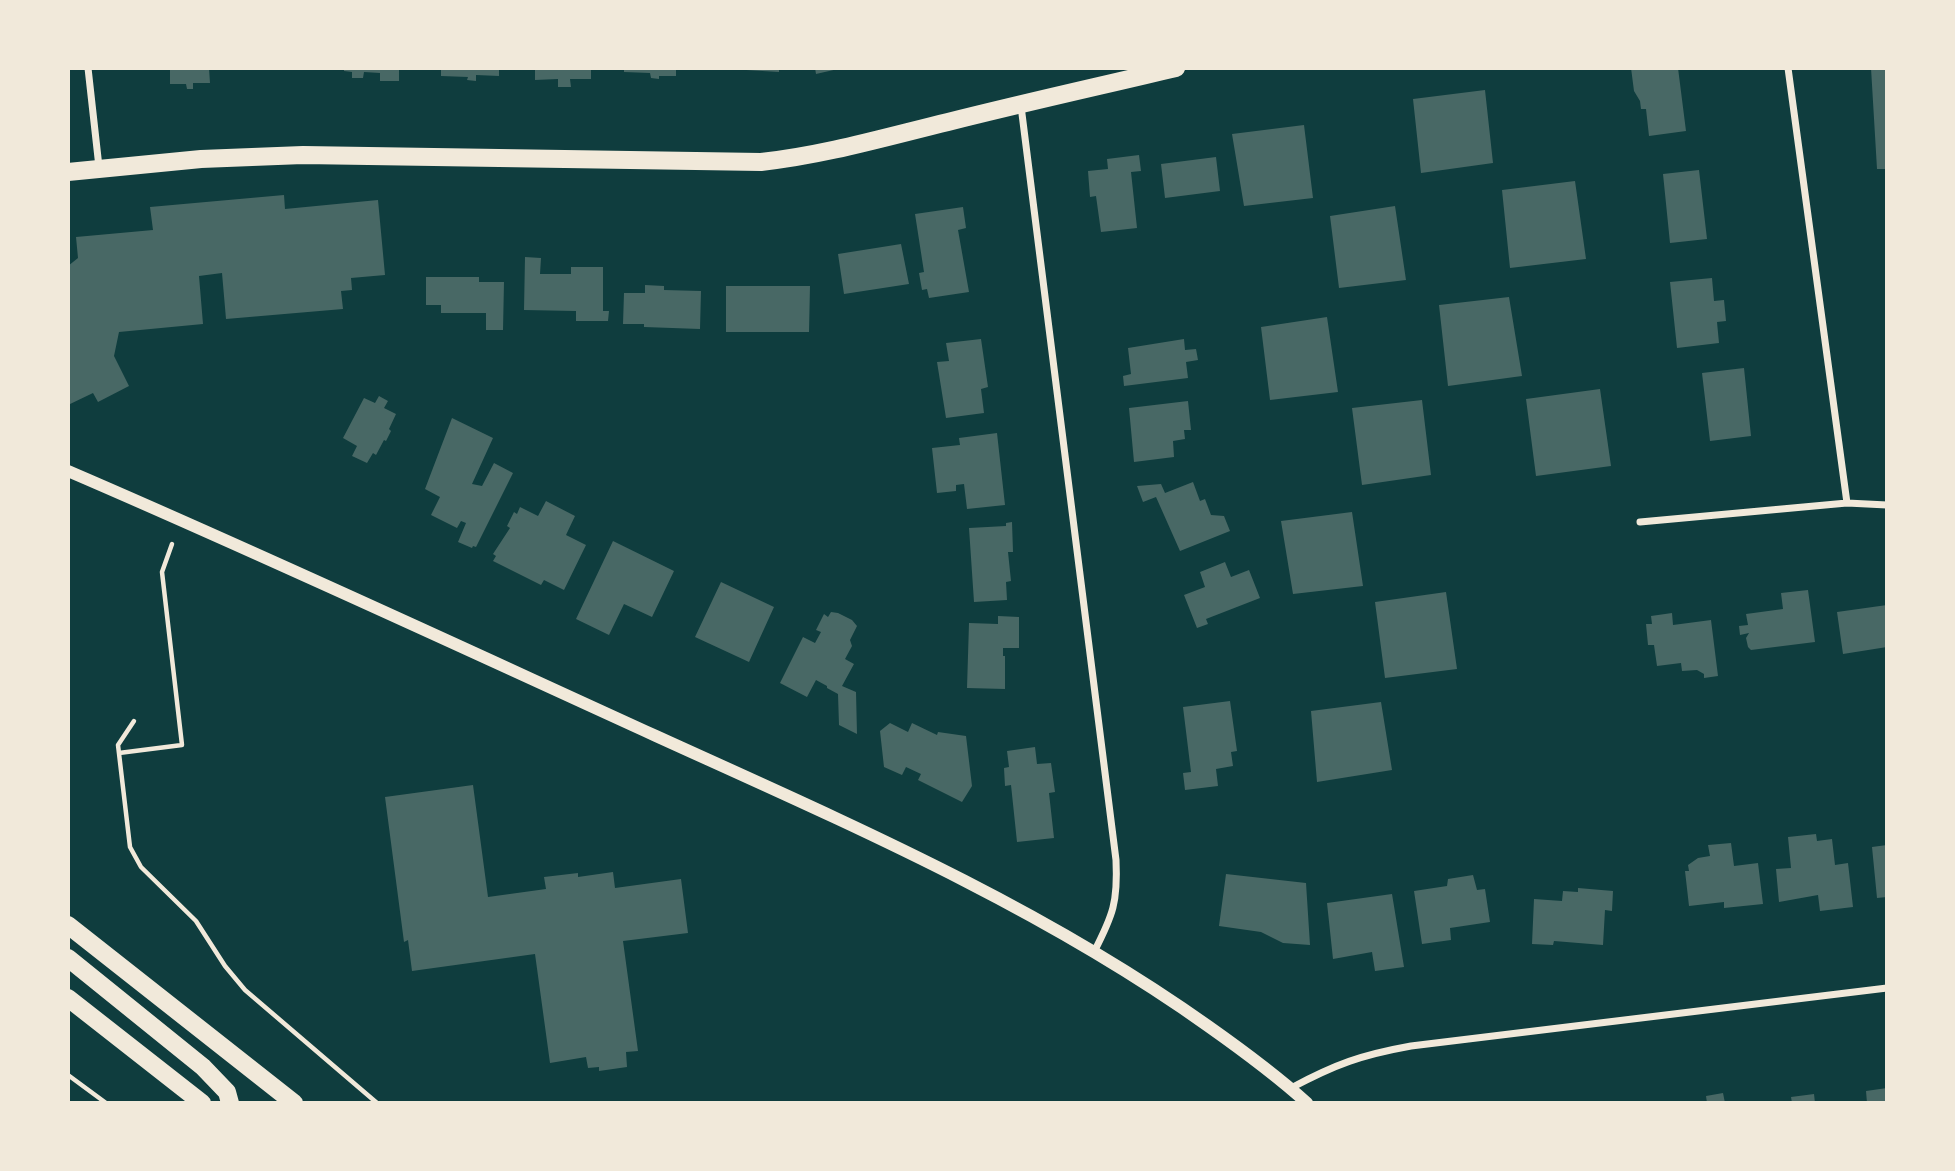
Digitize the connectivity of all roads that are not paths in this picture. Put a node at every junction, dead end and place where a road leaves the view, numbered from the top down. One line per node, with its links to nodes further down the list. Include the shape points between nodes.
1 (88, 68): 5 (street)
2 (1176, 68): 4 (main road)
3 (1788, 68): 8 (street)
4 (1021, 104): 5 (main road, via 850,147 761,162 303,155); 12 (street, via 1116,860 1116,902)
5 (99, 168): 6 (main road)
6 (68, 172)
7 (68, 471): 12 (street, via 849,825)
8 (1847, 503): 9 (street); 10 (street)
9 (1887, 505)
10 (1640, 522)
11 (68, 925): 19 (main road)
12 (1094, 952): 16 (street, via 1192,1014)
13 (68, 958): 18 (main road, via 203,1067 227,1092)
14 (1887, 988): 16 (street, via 1411,1046 1353,1058)
15 (68, 998): 17 (main road)
16 (1291, 1088): 20 (street)
17 (202, 1103)
18 (230, 1103)
19 (294, 1103)
20 (1307, 1103)

